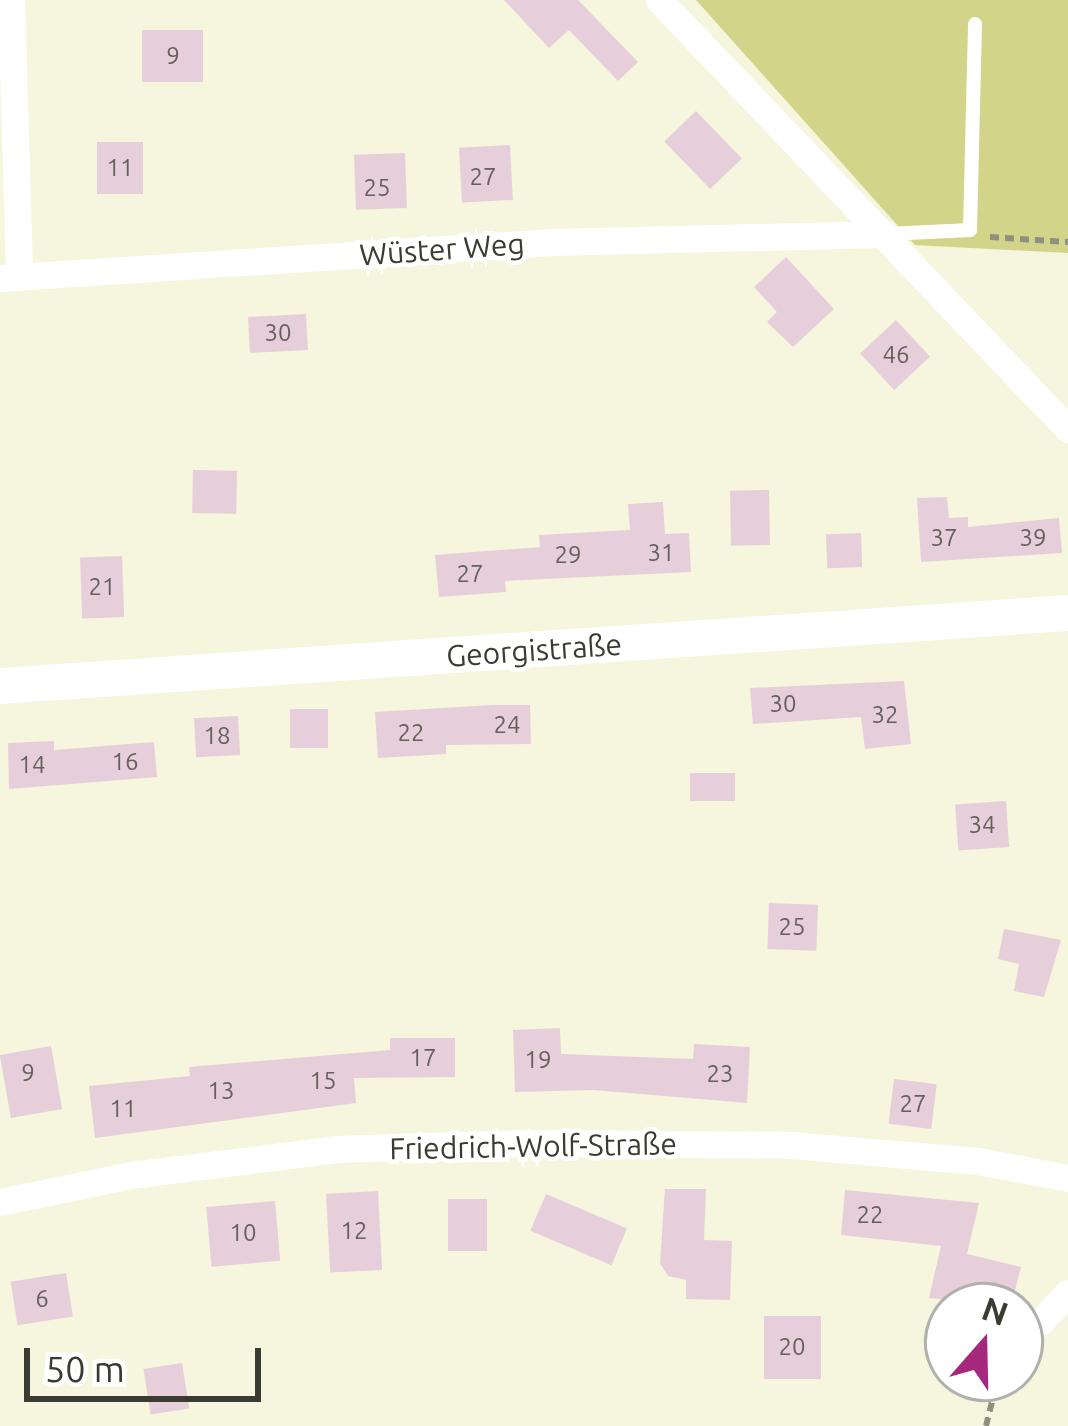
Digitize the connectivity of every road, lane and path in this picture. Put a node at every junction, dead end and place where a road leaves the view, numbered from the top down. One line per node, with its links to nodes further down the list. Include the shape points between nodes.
1 (11, 0): 7 (street)
2 (658, 0): 5 (street)
3 (975, 24): 4 (lane)
4 (970, 230): 5 (lane); 6 (path)
5 (884, 234): 7 (street, Wüster Weg, via 552,242); 8 (street)
6 (1068, 242)
7 (9, 278)
8 (1068, 429)
9 (1068, 613): 10 (street, Georgistraße)
10 (0, 686)
11 (1068, 1178): 12 (street, Friedrich-Wolf-Straße, via 790,1144 529,1143 336,1149 131,1175)
12 (0, 1202)
13 (1068, 1293): 14 (street)
14 (1044, 1318)

